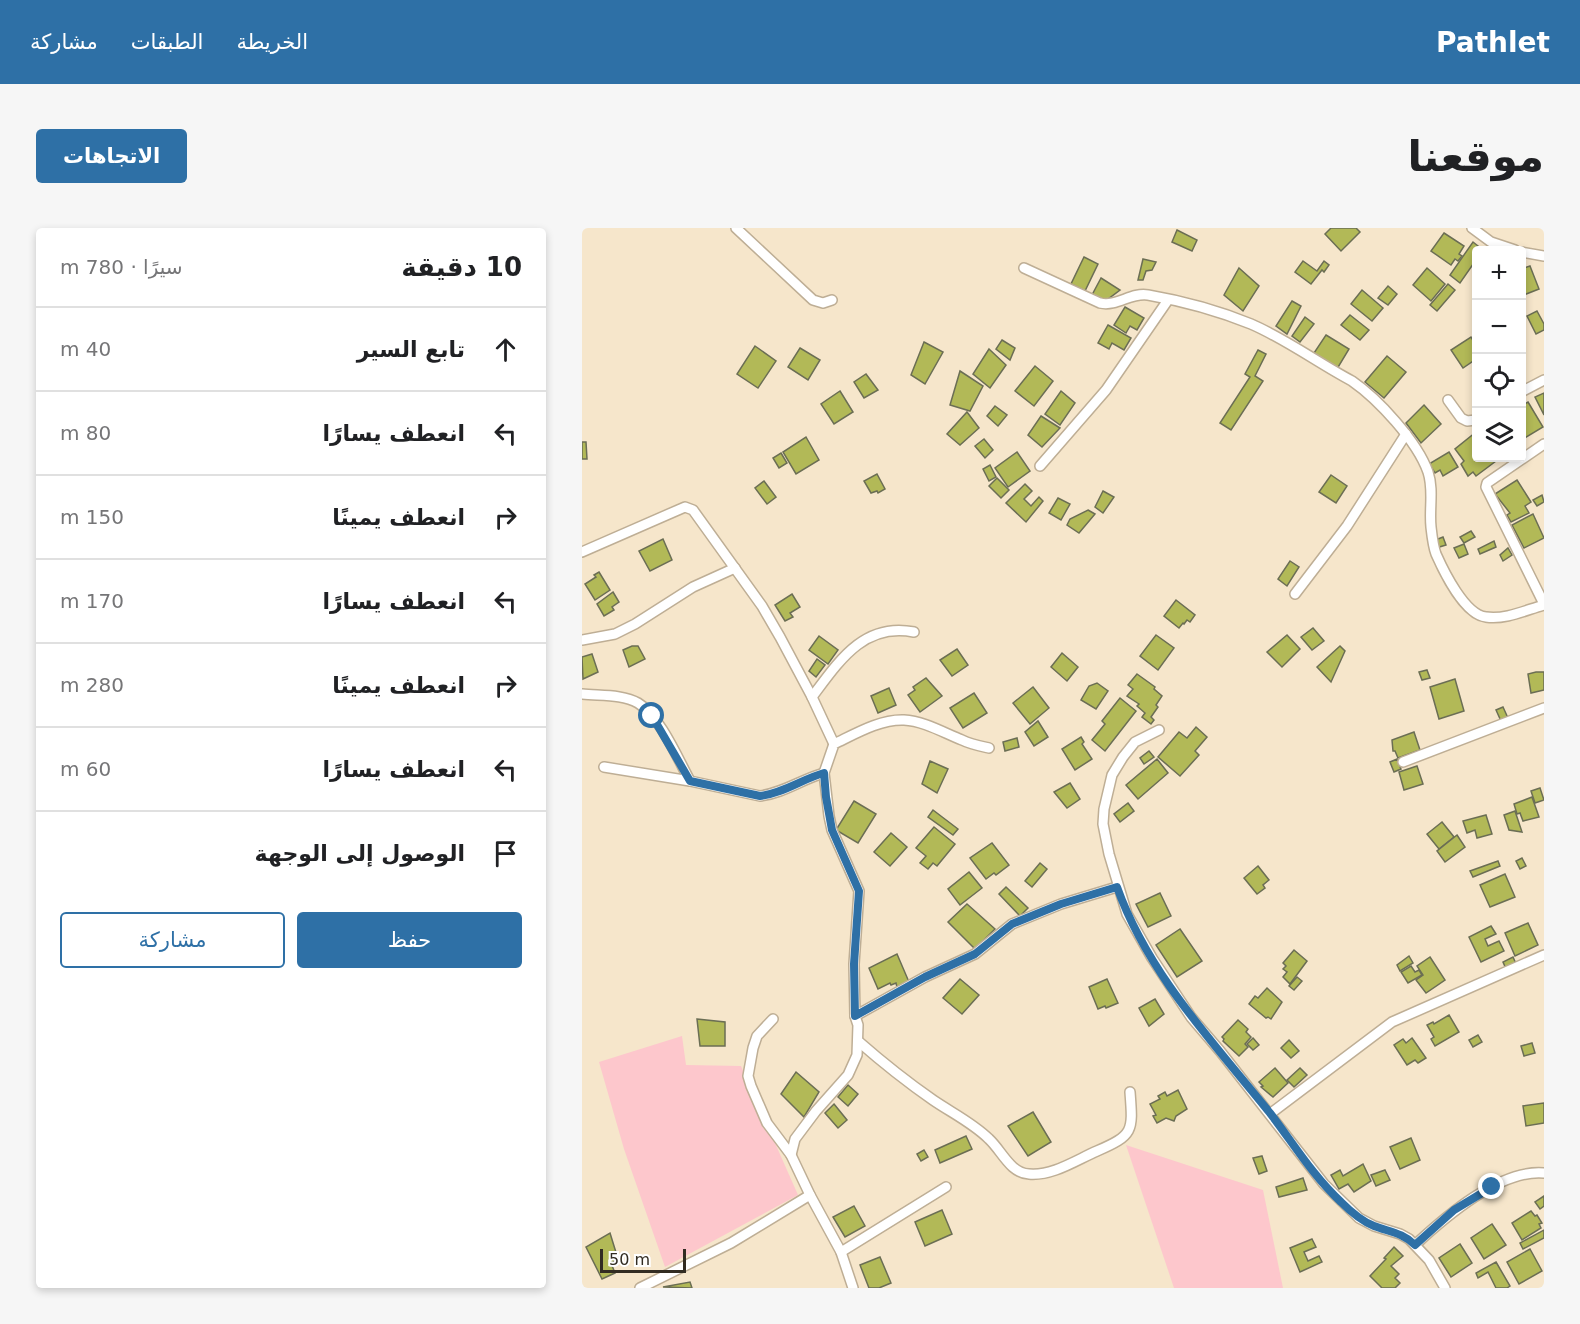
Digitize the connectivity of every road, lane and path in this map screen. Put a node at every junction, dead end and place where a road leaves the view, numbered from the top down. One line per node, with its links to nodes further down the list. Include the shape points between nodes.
1 (736, 228): 7 (street, via 813,300)
2 (1472, 228): 3 (street)
3 (1503, 246)
4 (1526, 253): 5 (street)
5 (1544, 256)
6 (1024, 268): 8 (street, via 1100,303 1137,295)
7 (832, 300)
8 (1168, 300): 13 (street, via 1242,321 1274,336 1366,391); 15 (street, via 1106,390)
9 (1544, 380): 10 (street)
10 (1526, 389)
11 (1448, 400): 12 (street, via 1461,418)
12 (1472, 421)
13 (1406, 434): 18 (street, via 1347,526); 19 (street, via 1429,476 1430,524 1436,553 1465,605 1485,617 1514,614)
14 (1544, 444): 19 (street, via 1486,487)
15 (1040, 466)
16 (582, 552): 17 (street, via 685,507 699,515)
17 (735, 568): 21 (street, via 693,587 615,634); 23 (street, via 780,637)
18 (1295, 594)
19 (1544, 604)
20 (914, 632): 23 (street, via 882,631 856,645)
21 (582, 640)
22 (582, 693): 31 (street, via 624,698 645,708)
23 (812, 697): 26 (street)
24 (1544, 708): 28 (street)
25 (1159, 730): 32 (street, via 1135,742 1112,775 1103,824)
26 (834, 744): 27 (street, via 869,728 905,720); 30 (street)
27 (988, 748)
28 (1403, 762)
29 (604, 767): 31 (street)
30 (824, 773): 31 (street, via 794,787 760,796); 34 (street, via 832,830 859,891)
31 (690, 781)
32 (1117, 887): 34 (street, via 1012,924 975,954); 38 (street, via 1134,929 1172,989)
33 (1544, 955): 38 (street, via 1392,1022)
34 (855, 1016): 36 (street)
35 (773, 1019): 39 (street, via 757,1036 748,1076 767,1123)
36 (858, 1041): 37 (street, via 912,1086 976,1127 1018,1172 1045,1173 1117,1143 1129,1132); 39 (street, via 848,1075 805,1124)
37 (1130, 1092)
38 (1270, 1114): 43 (street, via 1341,1202 1359,1218 1404,1235)
39 (791, 1155): 42 (street)
40 (1544, 1173): 43 (street, via 1528,1173 1478,1196 1454,1210)
41 (946, 1187): 44 (street)
42 (810, 1195): 44 (street); 45 (street, via 732,1243)
43 (1415, 1245): 47 (street, via 1430,1260)
44 (841, 1252): 46 (street)
45 (640, 1288)
46 (853, 1288)
47 (1445, 1288)

